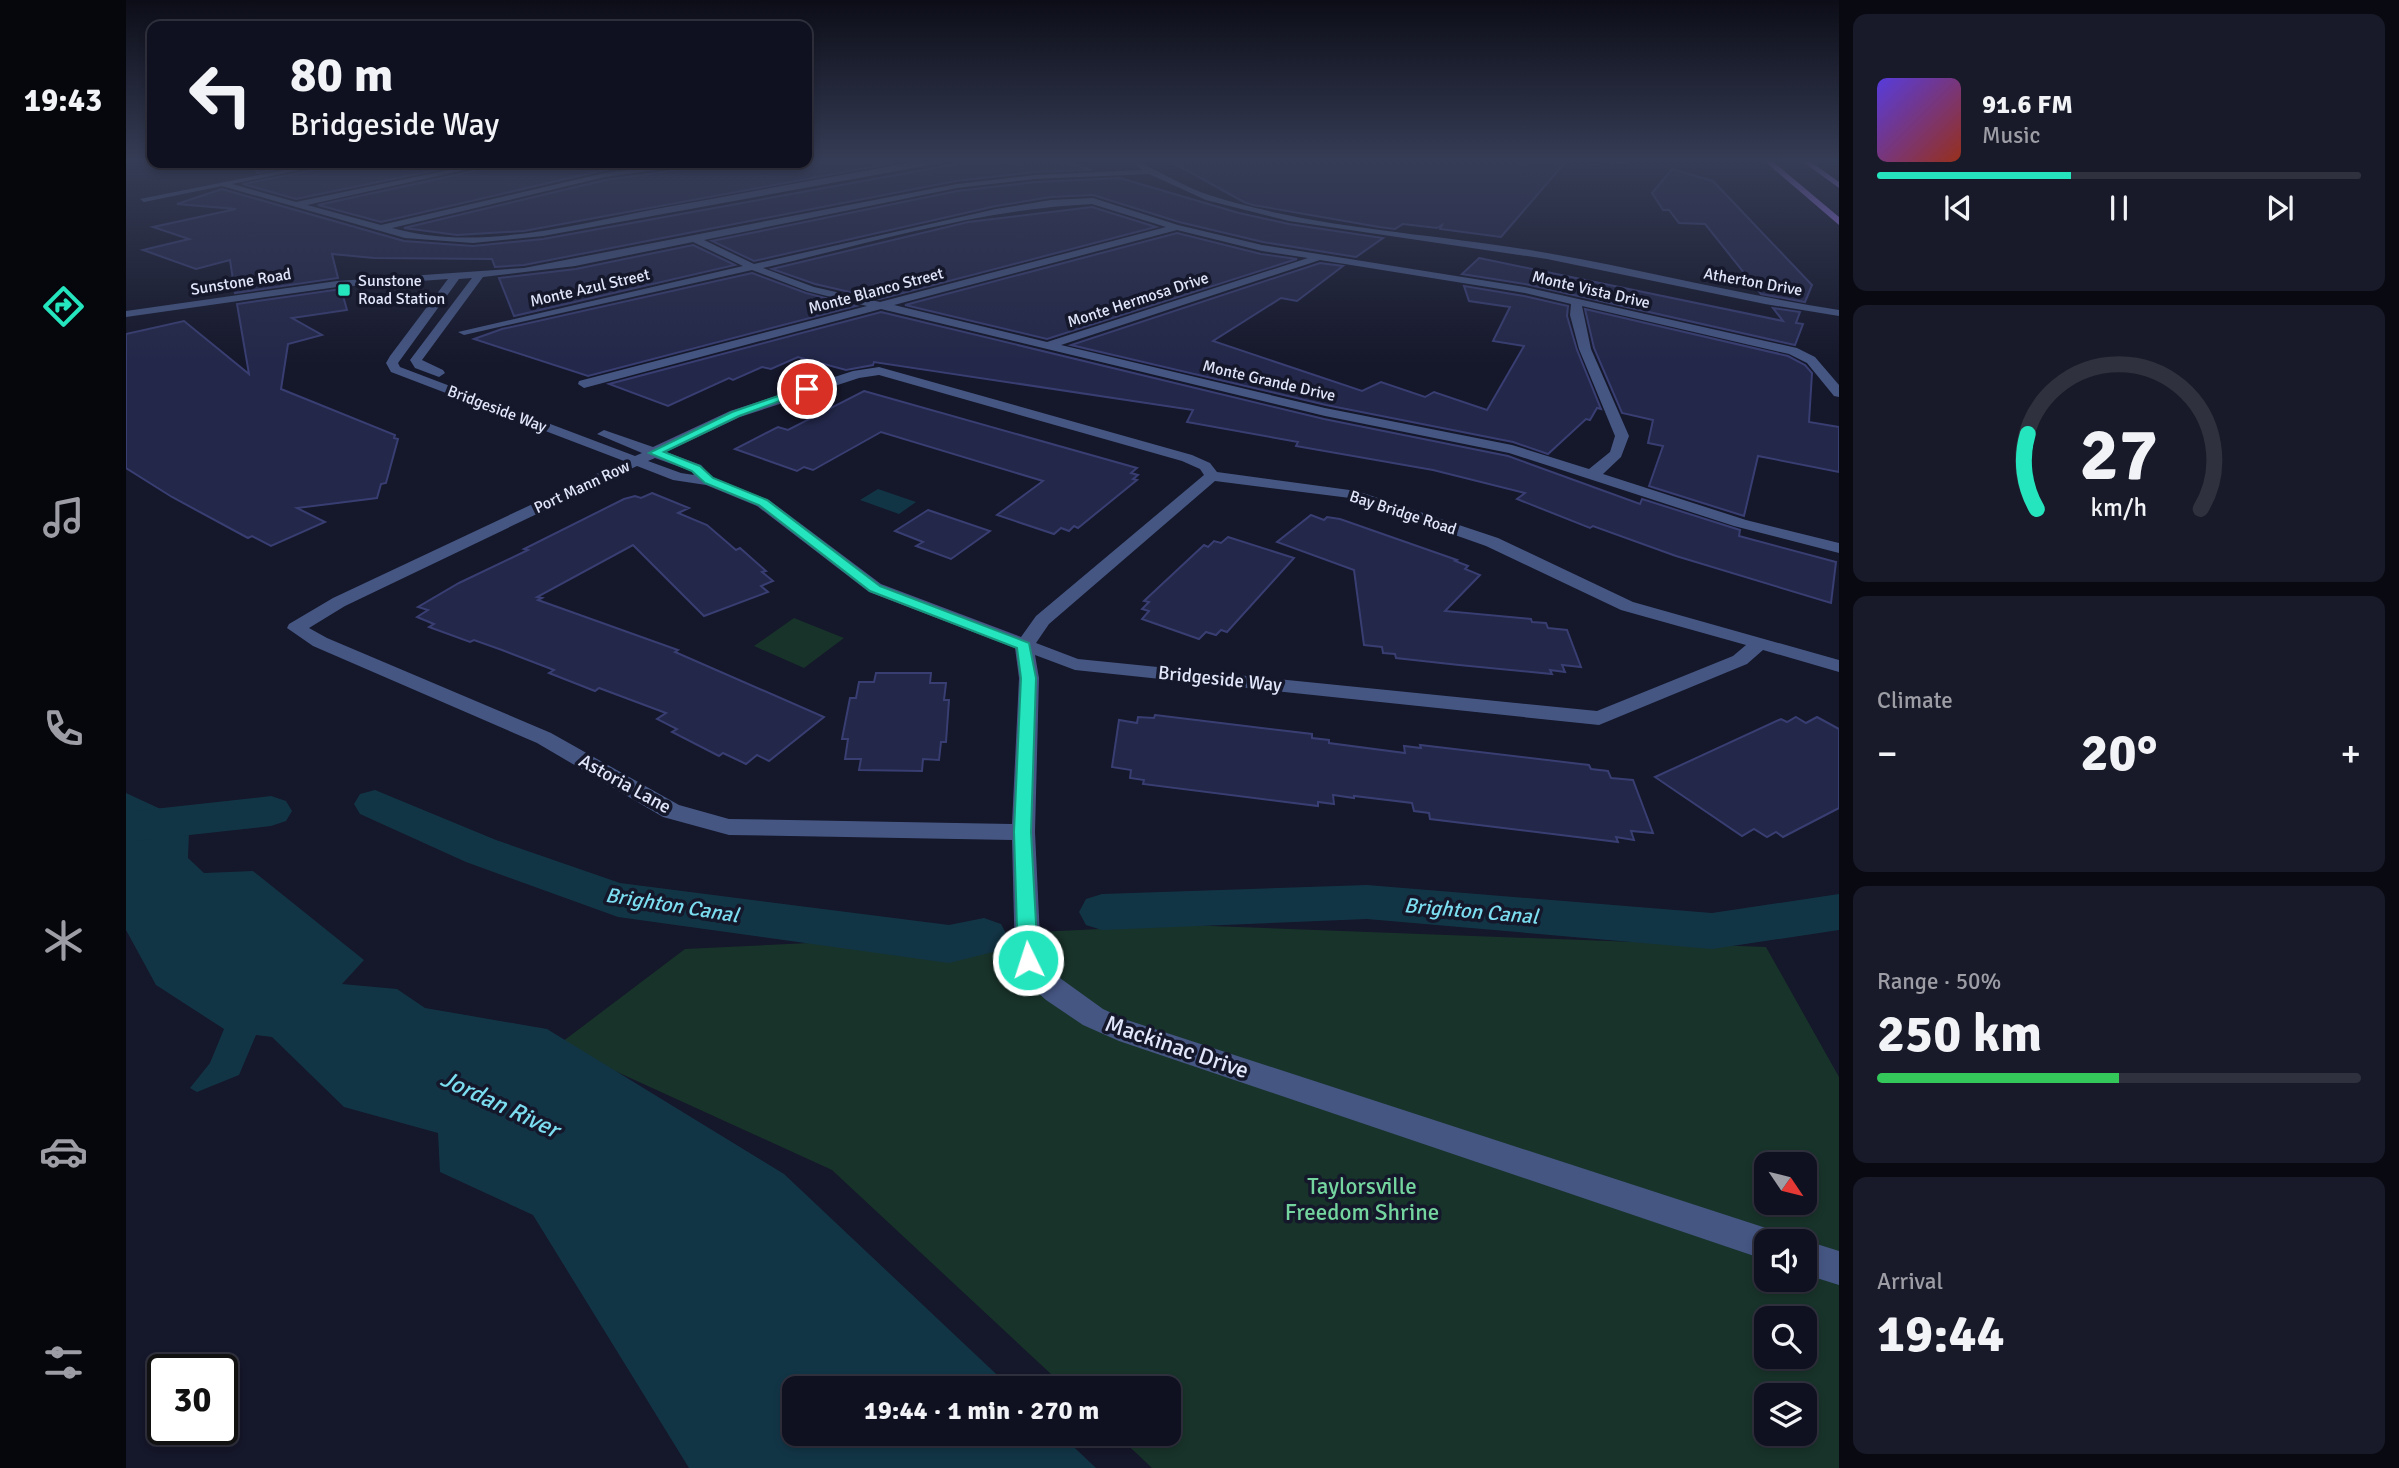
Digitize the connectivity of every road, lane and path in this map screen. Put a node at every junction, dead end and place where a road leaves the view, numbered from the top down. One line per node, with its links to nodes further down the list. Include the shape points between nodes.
1 (375, 228): 8 (street)
2 (386, 228): 8 (street)
3 (562, 228): 8 (street, via 509,237 434,239)
4 (751, 228): 10 (street, Sunstone Road)
5 (927, 228): 15 (street, Monte Azul Street)
6 (1175, 228): 12 (street, Monte Vista Drive); 19 (street, Monte Blanco Street)
7 (1340, 228): 9 (street, Atherton Drive)
8 (380, 229)
9 (1409, 237): 11 (street, Atherton Drive); 13 (street)
10 (694, 239): 15 (street, Monte Grande Drive); 16 (street, Sunstone Road, via 575,263)
11 (1440, 240): 14 (street); 20 (street, Atherton Drive)
12 (1317, 258): 13 (street, Monte Vista Drive); 23 (street, Monte Hermosa Drive)
13 (1398, 261): 14 (street, Monte Vista Drive)
14 (1431, 265): 18 (street, Monte Vista Drive)
15 (753, 267): 19 (street, Monte Grande Drive, via 794,284); 22 (street, Monte Azul Street)
16 (478, 275): 17 (street, Sunstone Road); 27 (street, Bridgeside Way, via 416,363)
17 (456, 276): 21 (street, Sunstone Road, via 337,285); 28 (street, Bridgeside Way, via 396,356 395,369)
18 (1576, 303): 26 (street, Monte Vista Drive, via 1793,351 1811,360); 29 (street, via 1582,335 1622,436 1617,455)
19 (883, 305): 23 (street, Monte Grande Drive); 25 (street, Monte Blanco Street)
20 (1839, 313)
21 (126, 314)
22 (464, 332)
23 (1048, 346): 29 (street, Monte Grande Drive, via 1325,412 1478,440)
24 (879, 371): 27 (street, Port Mann Row, via 781,397); 30 (street, Bay Bridge Road, via 1187,458 1205,466)
25 (584, 384)
26 (1839, 393)
27 (655, 453): 28 (street, Port Mann Row); 31 (street, Bridgeside Way, via 696,468)
28 (636, 461): 31 (street, Bridgeside Way, via 678,477); 33 (street, Port Mann Row, via 339,602)
29 (1592, 474): 32 (street, Monte Grande Drive, via 1740,523)
30 (1212, 476): 34 (street, Bay Bridge Road, via 1352,494 1492,542 1627,606); 35 (street, via 1042,620)
31 (709, 481): 35 (street, Bridgeside Way, via 772,509 875,588)
32 (1839, 548)
33 (296, 628): 37 (street, Astoria Lane, via 544,738 671,811 729,827)
34 (1759, 643): 35 (street, Bridgeside Way, via 1740,660 1600,718 1075,664); 36 (street, Bay Bridge Road)
35 (1024, 646): 37 (street, Mackinac Drive, via 1029,678)
36 (1839, 666)
37 (1023, 832): 38 (street, Mackinac Drive, via 1028,960 1037,976 1093,1017)
38 (1754, 1240)
39 (1817, 1261): 40 (street)
40 (1839, 1268)

